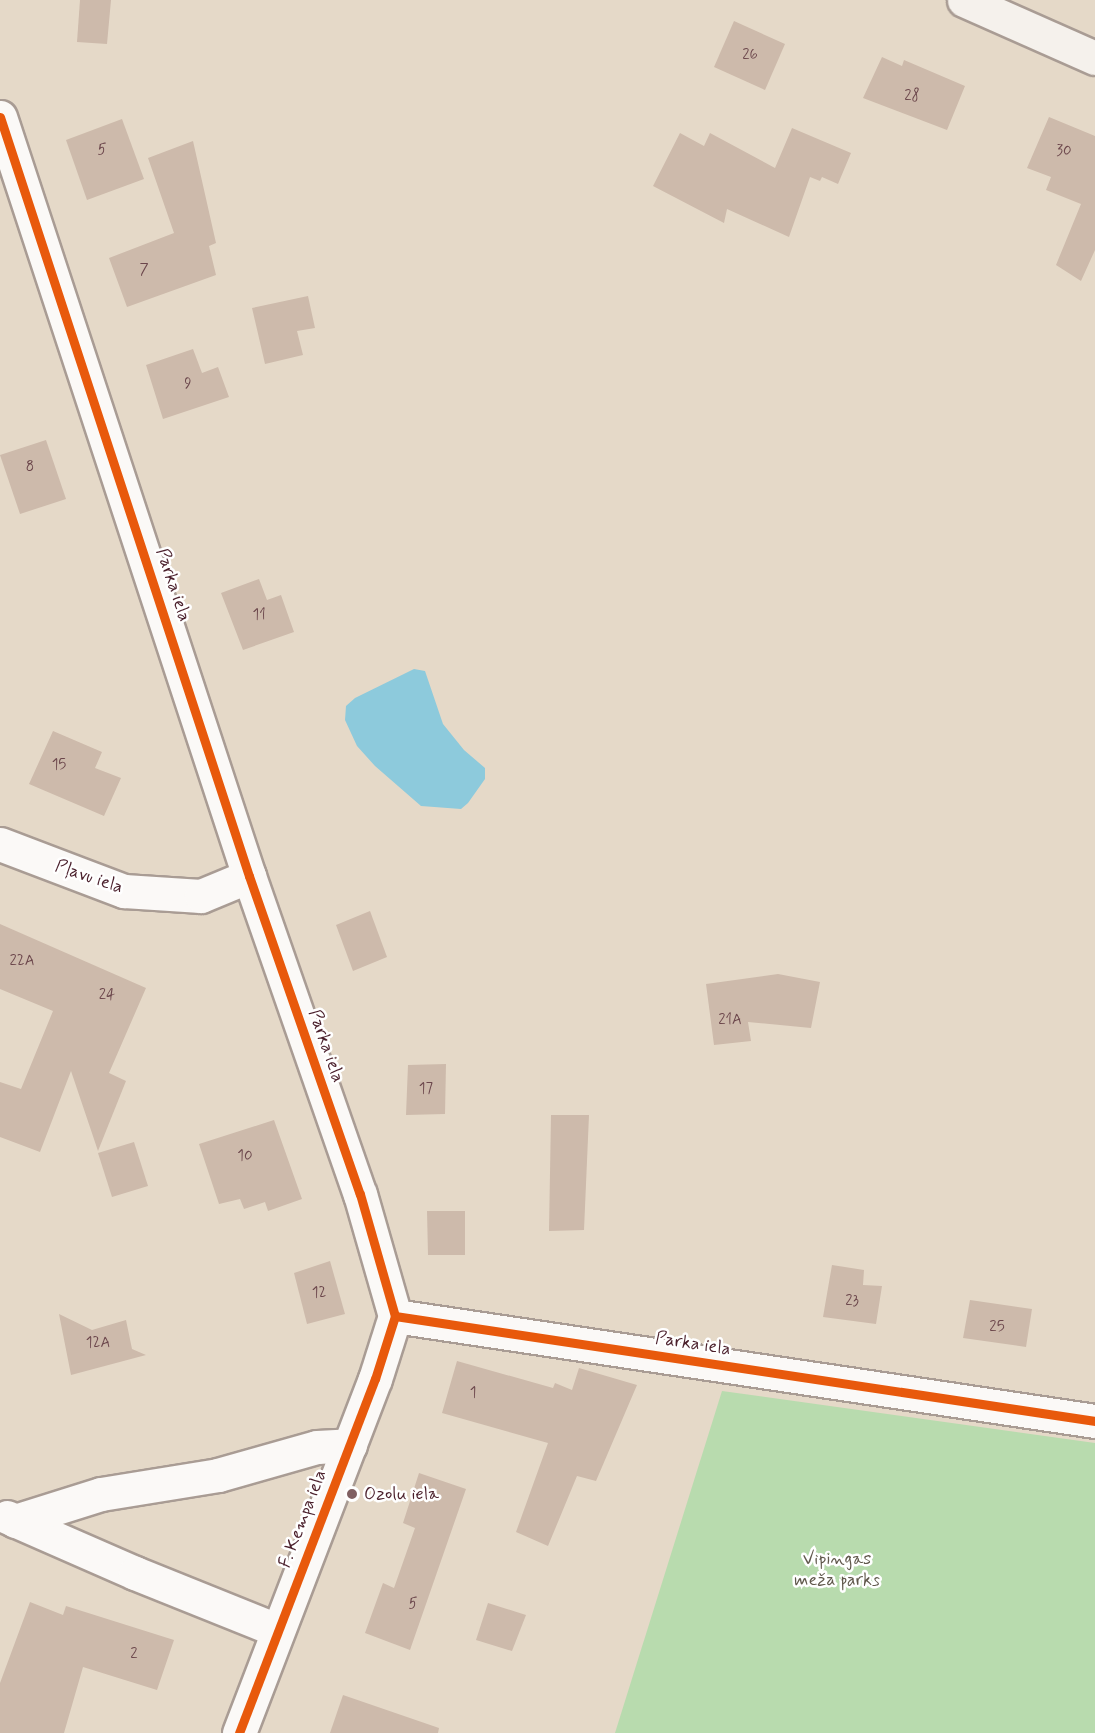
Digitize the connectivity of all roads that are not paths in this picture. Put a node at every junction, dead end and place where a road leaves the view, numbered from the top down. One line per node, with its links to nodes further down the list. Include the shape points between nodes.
1 (964, 0): 2 (main road)
2 (1095, 58)
3 (0, 117): 5 (street, Parka iela)
4 (0, 844): 5 (street, Pļavu iela, via 124,891 201,896)
5 (249, 876): 6 (street, Parka iela, via 360,1194)
6 (395, 1316): 7 (street, Parka iela); 8 (street, F. Kempa iela)
7 (1095, 1421)
8 (350, 1445): 9 (street, via 317,1447 218,1475 101,1494); 10 (street, F. Kempa iela)
9 (8, 1517): 10 (street)
10 (277, 1630): 11 (street, F. Kempa iela)
11 (239, 1733)

